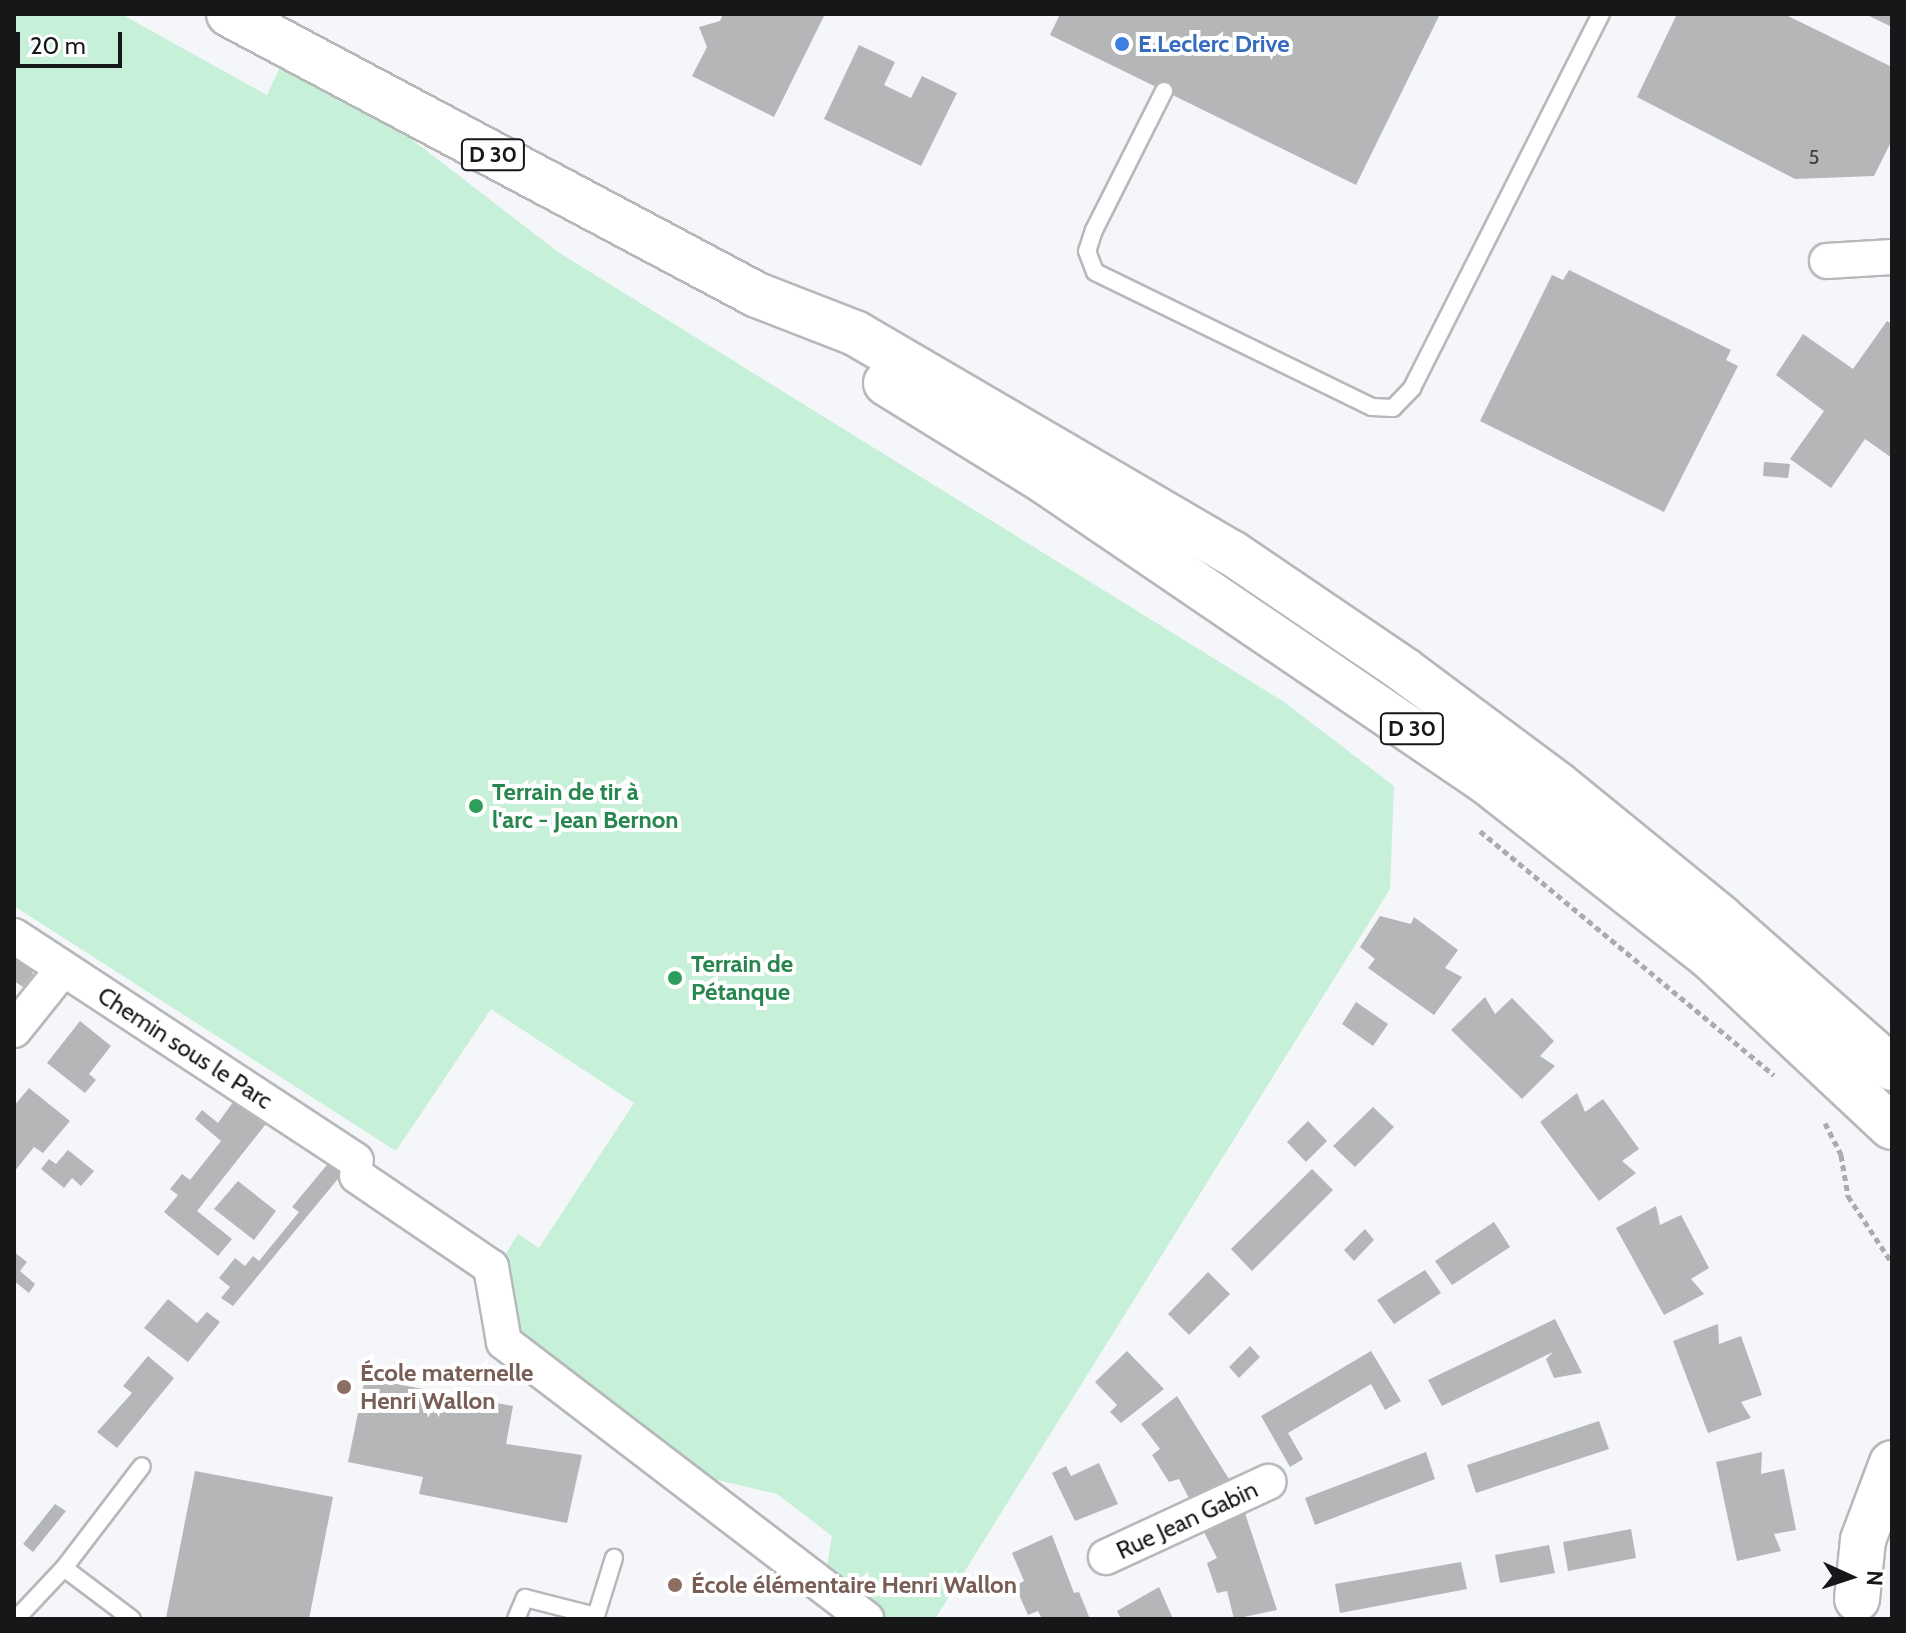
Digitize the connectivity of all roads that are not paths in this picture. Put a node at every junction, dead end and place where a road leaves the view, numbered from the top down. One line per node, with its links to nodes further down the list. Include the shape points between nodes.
1 (229, 14): 6 (main road, D 30)
2 (1601, 14): 3 (lane, via 1412,388 1393,408 1372,407 1095,272 1087,251 1094,230)
3 (1164, 91)
4 (1892, 257): 5 (street)
5 (1827, 261)
6 (757, 295): 10 (main road, D 30, via 855,333 1232,553 1557,784); 11 (main road, D 30, via 840,356 1056,488 1487,782 1709,956)
7 (14, 936): 8 (street, Chemin sous le Parc)
8 (63, 969): 9 (street); 23 (street, Chemin sous le Parc, via 356,1168 491,1267 504,1342)
9 (14, 1030)
10 (1892, 1068)
11 (1892, 1127)
12 (1892, 1463): 19 (main road, via 1863,1540)
13 (142, 1466): 18 (lane)
14 (1268, 1482): 16 (street, Rue Jean Gabin)
15 (1892, 1548): 19 (main road)
16 (1106, 1557)
17 (614, 1558): 22 (lane, via 596,1616 525,1598)
18 (64, 1568): 20 (lane); 21 (lane)
19 (1851, 1609)
20 (16, 1619)
21 (132, 1619)
22 (516, 1619)
23 (866, 1619)

